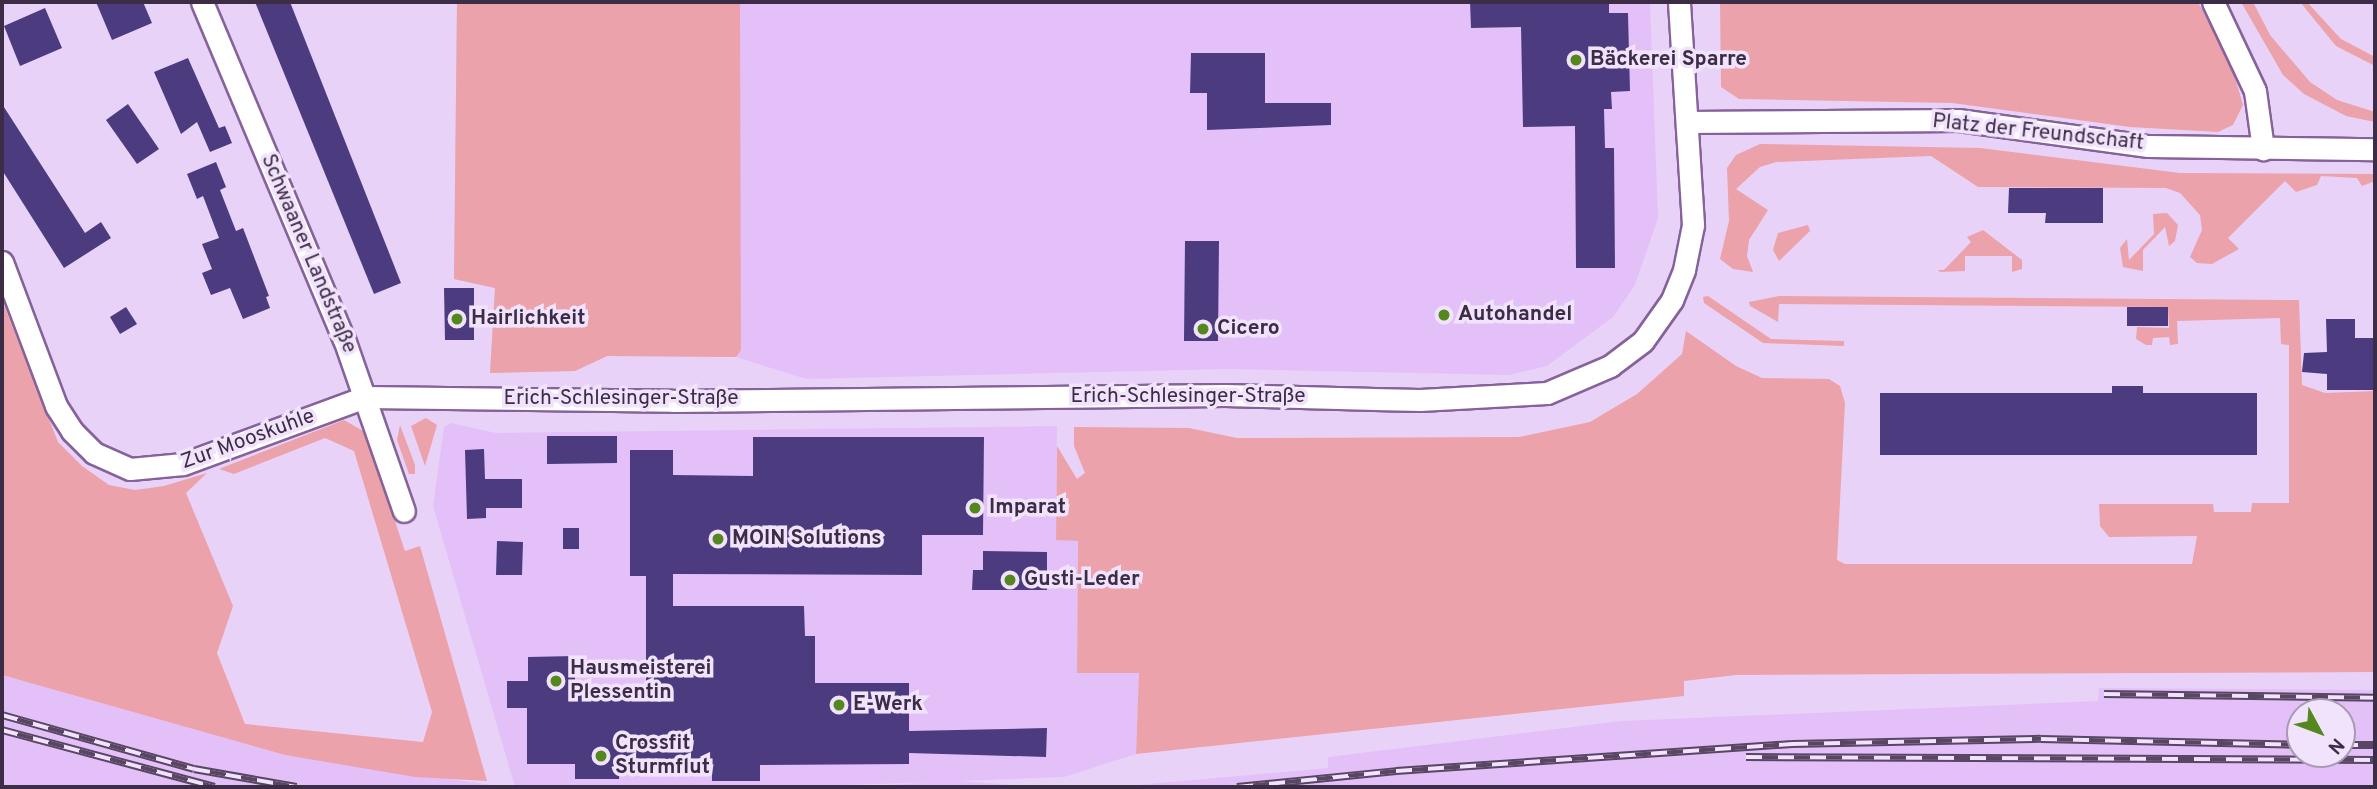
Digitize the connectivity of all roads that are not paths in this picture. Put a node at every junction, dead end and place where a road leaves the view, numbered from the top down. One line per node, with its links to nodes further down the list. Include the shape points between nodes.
1 (202, 2): 8 (street, Schwaaner Landstraße)
2 (1679, 2): 4 (street, Erich-Schlesinger-Straße)
3 (2213, 2): 5 (street, via 2255,91)
4 (1687, 122): 5 (street, Platz der Freundschaft, via 1958,120 2114,143); 8 (street, Erich-Schlesinger-Straße, via 1693,225 1672,300 1656,327 1628,353 1592,376 1547,393 1433,400 1224,395 673,401)
5 (2263, 149): 6 (street, Platz der Freundschaft)
6 (2375, 149)
7 (2, 262): 8 (street, Zur Mooskuhle, via 56,406 72,432 94,453 119,467 183,464)
8 (365, 397): 9 (street, Schwaaner Landstraße)
9 (404, 511)

